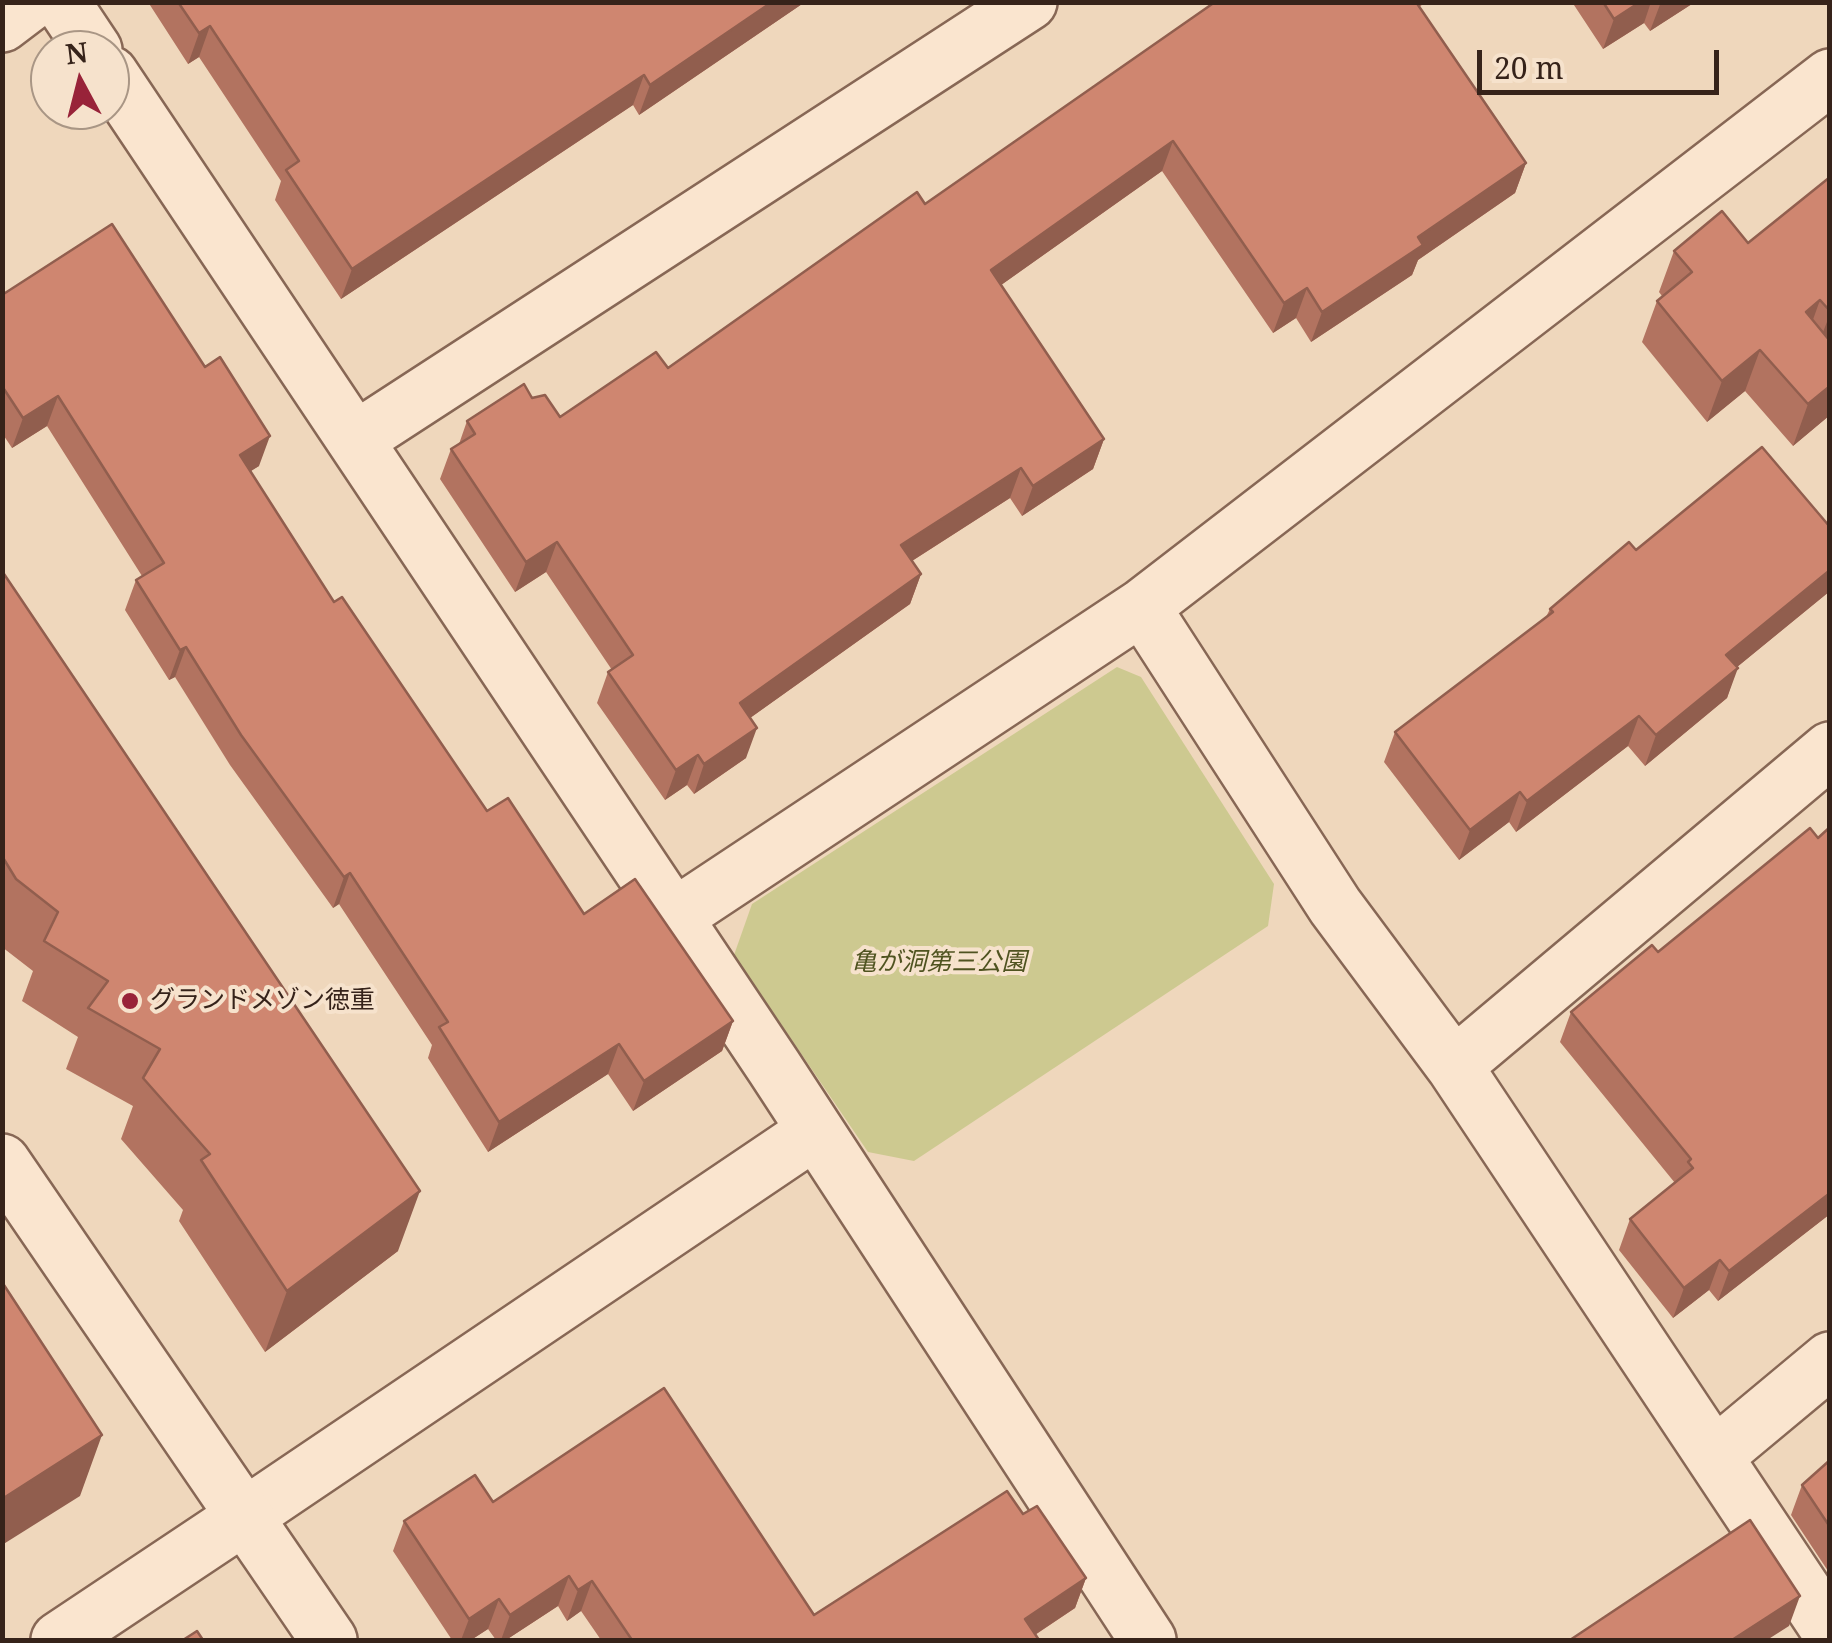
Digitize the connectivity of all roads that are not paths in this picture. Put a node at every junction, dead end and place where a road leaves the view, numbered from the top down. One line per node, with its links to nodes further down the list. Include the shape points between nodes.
1 (31, 2): 4 (street)
2 (62, 2): 5 (street)
3 (1030, 2): 8 (street)
4 (2, 24)
5 (81, 30)
6 (1830, 77): 9 (street)
7 (130, 104): 8 (street)
8 (355, 440): 11 (street)
9 (1142, 607): 11 (street); 12 (street, via 1334,906)
10 (1830, 750): 12 (street)
11 (674, 918): 13 (street)
12 (1454, 1066): 16 (street)
13 (814, 1132): 17 (street); 21 (street)
14 (2, 1162): 17 (street)
15 (1830, 1360): 16 (street)
16 (1716, 1455): 18 (street)
17 (245, 1516): 19 (street); 20 (street)
18 (1830, 1631)
19 (59, 1640)
20 (329, 1640)
21 (1148, 1640)

